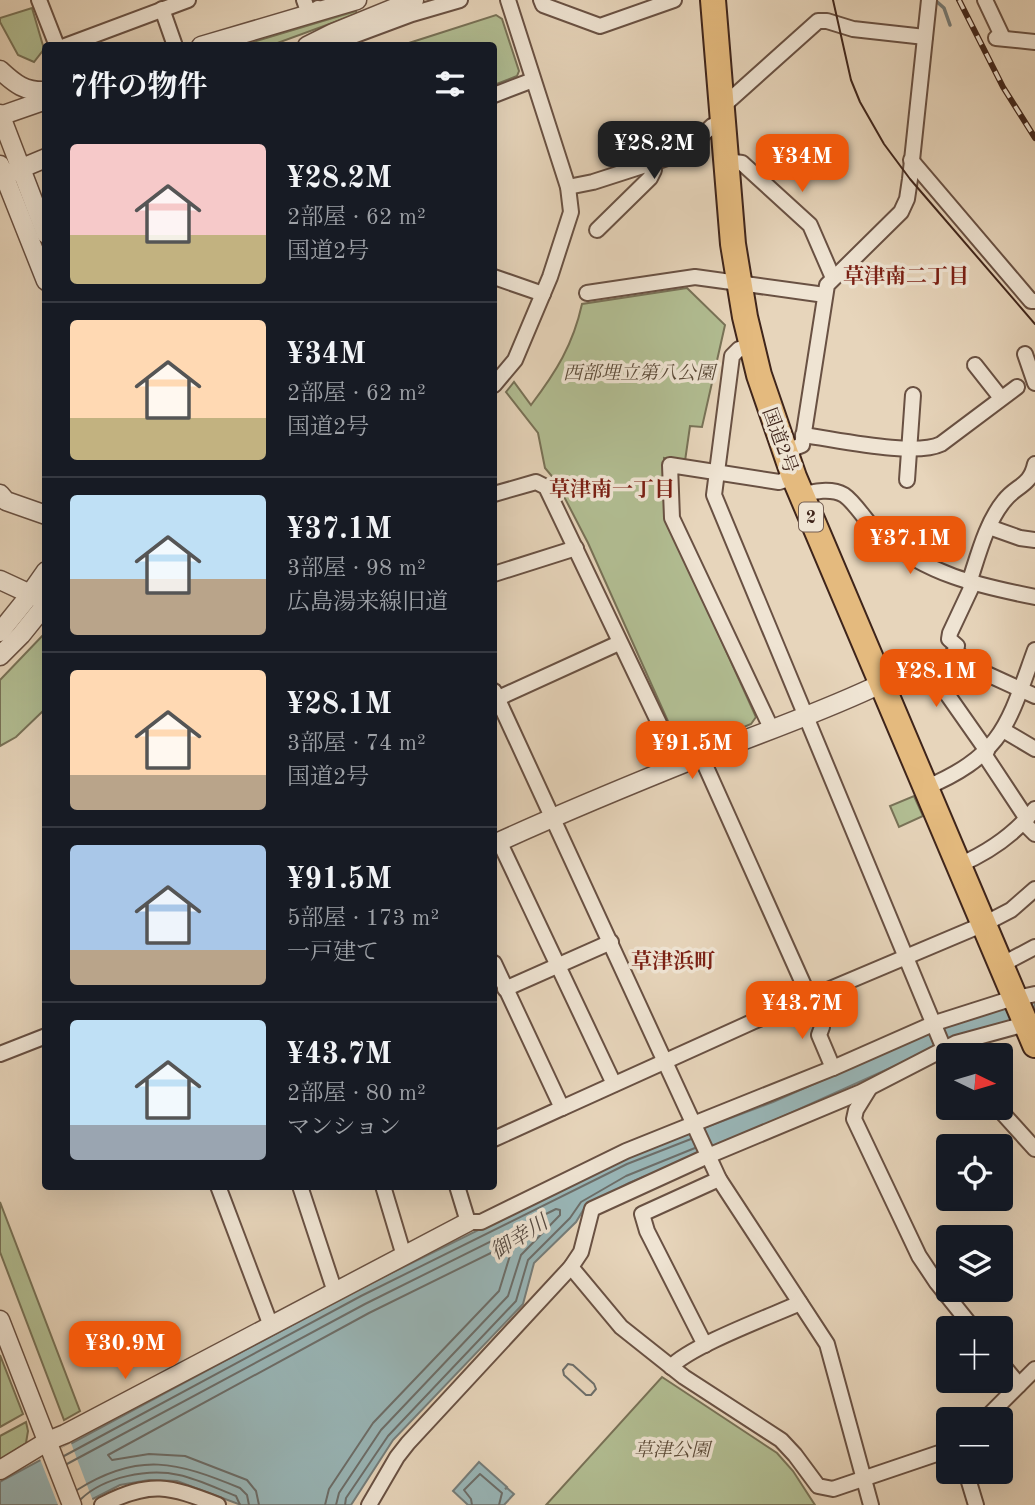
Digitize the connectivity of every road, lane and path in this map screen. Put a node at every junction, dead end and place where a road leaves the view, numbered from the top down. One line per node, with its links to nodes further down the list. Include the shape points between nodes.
1 (40, 0): 16 (street)
2 (187, 0): 14 (street)
3 (331, 0): 13 (street)
4 (357, 0): 13 (street)
5 (414, 0): 20 (street)
6 (460, 0): 21 (street)
7 (508, 0): 24 (street)
8 (541, 0): 9 (street, via 543,5 600,26)
9 (674, 0)
10 (713, 0): 29 (highway, 国道2号 / 2)
11 (929, 0): 15 (street)
12 (985, 0): 22 (street, via 1000,38)
13 (306, 7): 19 (street)
14 (162, 9): 17 (street); 18 (street)
15 (925, 37): 29 (street, via 818,21); 31 (street)
16 (56, 42)
17 (75, 42)
18 (174, 42)
19 (212, 42)
20 (315, 42)
21 (338, 42)
22 (1035, 42)
23 (0, 70): 25 (street, via 17,85)
24 (533, 80): 26 (street); 35 (street)
25 (42, 91)
26 (497, 93)
27 (42, 101): 28 (street)
28 (0, 115): 34 (street)
29 (722, 115): 32 (highway, 国道2号 / 2); 33 (street, via 683,153)
30 (42, 159): 34 (street)
31 (911, 160): 40 (street, via 901,212); 45 (street)
32 (727, 161): 40 (street, via 741,163 810,225); 41 (highway, 国道2号 / 2)
33 (653, 163): 35 (street); 37 (street, via 650,178)
34 (6, 171): 36 (street); 38 (street)
35 (568, 187): 43 (street, via 569,221)
36 (42, 228)
37 (597, 230)
38 (42, 270)
39 (497, 277): 43 (street)
40 (833, 278): 44 (street)
41 (739, 283): 42 (street, via 695,277); 44 (street); 46 (highway, 国道2号 / 2)
42 (587, 293)
43 (543, 294): 50 (street, via 515,360)
44 (825, 295): 54 (street)
45 (1035, 301)
46 (751, 346): 56 (highway, 国道2号 / 2); 58 (street, via 732,356)
47 (1025, 354): 49 (street)
48 (975, 365): 53 (street)
49 (1034, 379)
50 (497, 381)
51 (1017, 387): 53 (street)
52 (914, 395): 55 (street)
53 (1001, 398): 55 (street, via 941,444)
54 (803, 435): 55 (street); 56 (street, via 802,445)
55 (909, 448): 59 (street)
56 (784, 452): 60 (highway, 国道2号 / 2)
57 (1035, 464): 64 (street, via 1030,479 1004,500)
58 (715, 470): 60 (street); 83 (street, via 714,495); 84 (street, via 670,465 672,518)
59 (907, 481)
60 (798, 486): 69 (street, via 843,495 888,540 944,574); 78 (highway, 国道2号 / 2)
61 (497, 493): 66 (street, via 536,482 547,487)
62 (0, 494): 63 (street, via 6,501)
63 (42, 514)
64 (989, 527): 65 (street); 69 (street)
65 (1035, 540)
66 (576, 548): 67 (street); 73 (street)
67 (497, 573)
68 (0, 580): 71 (street)
69 (971, 583): 70 (street); 75 (street, via 950,633 949,639 957,646)
70 (1035, 597)
71 (41, 600): 72 (street); 76 (street, via 22,635)
72 (0, 632)
73 (620, 643): 80 (street); 89 (street)
74 (1035, 650): 79 (street)
75 (955, 653): 77 (street); 79 (street)
76 (0, 656)
77 (936, 669): 78 (street); 87 (street)
78 (883, 687): 83 (street); 90 (highway, 国道2号 / 2)
79 (1021, 690): 81 (street); 85 (street)
80 (497, 696)
81 (1035, 696)
82 (497, 701): 91 (street)
83 (807, 717): 84 (street); 101 (street)
84 (772, 730): 88 (street)
85 (1003, 730): 86 (street); 87 (street)
86 (1035, 750)
87 (985, 752): 90 (street, via 955,776); 92 (street)
88 (701, 756): 89 (street); 106 (street)
89 (679, 765): 91 (street)
90 (925, 788): 96 (highway, 国道2号 / 2)
91 (552, 816): 94 (street); 99 (street)
92 (1029, 817): 93 (street); 96 (street, via 995,847)
93 (1035, 834)
94 (497, 842)
95 (497, 844): 103 (street)
96 (958, 865): 98 (highway, 国道2号 / 2)
97 (1035, 889): 98 (street, via 1011,910)
98 (984, 924): 101 (street); 102 (highway, 国道2号 / 2)
99 (611, 942): 103 (street); 114 (street)
100 (1035, 947): 102 (street)
101 (907, 957): 106 (street); 108 (street)
102 (1001, 965): 107 (highway, 国道2号 / 2)
103 (557, 966): 105 (street); 116 (street)
104 (497, 969): 105 (street)
105 (505, 989): 118 (street)
106 (810, 999): 114 (street); 115 (street)
107 (1027, 1016): 108 (street); 111 (street)
108 (936, 1026): 110 (street); 115 (street)
109 (42, 1038): 112 (street)
110 (948, 1043)
111 (963, 1043)
112 (0, 1054)
113 (936, 1055): 117 (street)
114 (665, 1060): 116 (street); 120 (street)
115 (833, 1068): 120 (street)
116 (614, 1084): 118 (street)
117 (870, 1088): 123 (street); 135 (street, via 854,1119 919,1256)
118 (562, 1108): 121 (street)
119 (1009, 1120): 122 (street)
120 (695, 1126): 123 (street); 129 (street, via 626,1151 481,1222)
121 (497, 1138)
122 (1035, 1149)
123 (707, 1153): 124 (street); 131 (street, via 592,1209 581,1252)
124 (719, 1179): 133 (street); 139 (street, via 642,1214)
125 (220, 1190): 137 (street)
126 (301, 1190): 132 (street)
127 (384, 1190): 130 (street)
128 (458, 1190): 129 (street)
129 (468, 1222): 130 (street)
130 (404, 1256): 132 (street)
131 (571, 1267): 140 (street, via 621,1327); 153 (street, via 408,1443)
132 (335, 1292): 137 (street)
133 (800, 1303): 139 (street); 148 (street, via 827,1344)
134 (0, 1313): 138 (street)
135 (963, 1316)
136 (0, 1320): 138 (street)
137 (271, 1326): 145 (street, via 65,1434)
138 (8, 1337): 145 (street)
139 (705, 1345): 140 (street)
140 (671, 1367): 148 (street, via 781,1440 818,1486 833,1489)
141 (1035, 1369): 143 (street)
142 (1013, 1378): 143 (street)
143 (1019, 1385): 144 (street)
144 (997, 1407)
145 (50, 1447): 147 (street); 150 (street)
146 (936, 1454): 148 (street)
147 (0, 1470)
148 (862, 1478): 154 (street)
149 (970, 1484): 155 (street)
150 (72, 1505)
151 (102, 1505): 152 (street, via 130,1492 160,1488)
152 (218, 1505)
153 (369, 1505)
154 (871, 1505)
155 (976, 1505)

